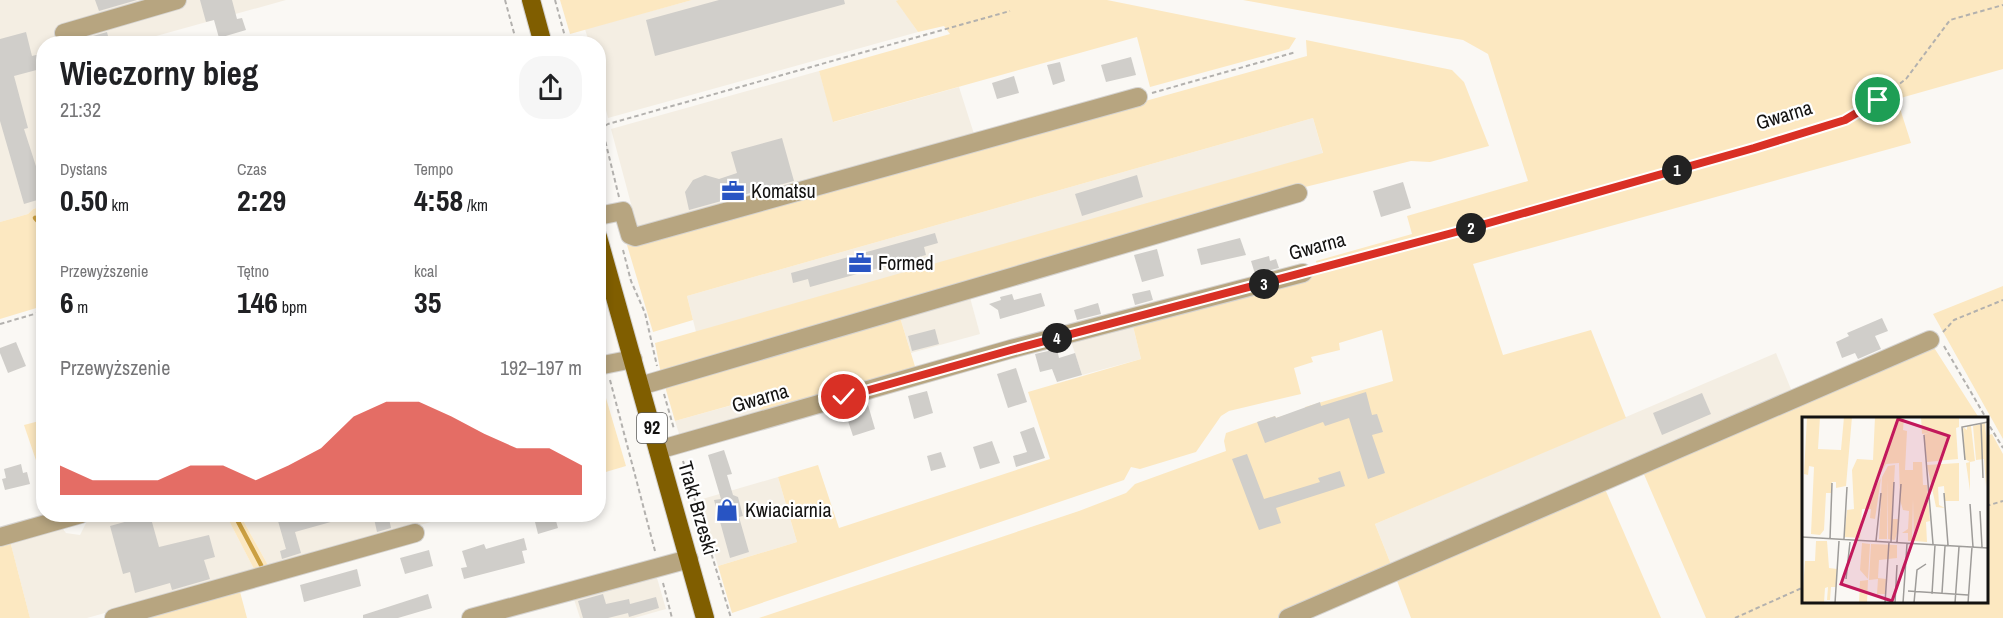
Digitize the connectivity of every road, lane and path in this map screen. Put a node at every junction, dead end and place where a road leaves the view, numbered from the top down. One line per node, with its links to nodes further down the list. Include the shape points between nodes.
1 (177, 0): 7 (street)
2 (505, 0): 8 (path)
3 (531, 0): 9 (main road)
4 (555, 0): 10 (path)
5 (2003, 4): 19 (path, Gwarna, via 1950,20 1906,79 1845,120)
6 (1010, 11): 13 (path)
7 (64, 33)
8 (515, 36)
9 (541, 36)
10 (565, 36)
11 (1296, 52): 12 (path)
12 (1138, 97): 16 (street, via 635,237)
13 (606, 125)
14 (606, 159): 16 (path)
15 (1298, 193): 27 (street)
16 (612, 213)
17 (622, 247): 27 (path, via 645,314)
18 (606, 265): 24 (main road, Trakt Brzeski / 92)
19 (1303, 273): 31 (street, Gwarna, via 1011,350)
20 (2003, 300): 23 (path, via 1954,320)
21 (36, 314): 22 (path)
22 (0, 324)
23 (1938, 341): 29 (path); 47 (street)
24 (633, 359): 25 (street); 28 (main road, Trakt Brzeski / 92)
25 (606, 364)
26 (606, 379): 40 (path)
27 (661, 380): 28 (street); 31 (path)
28 (640, 386): 33 (main road, Trakt Brzeski / 92)
29 (1985, 417)
30 (1988, 422): 32 (path)
31 (678, 445): 33 (street, Gwarna); 46 (path)
32 (2003, 448)
33 (658, 450): 39 (main road, Trakt Brzeski / 92)
34 (2003, 501): 35 (path)
35 (1988, 505)
36 (53, 522): 38 (street)
37 (416, 533): 42 (street)
38 (0, 537)
39 (689, 559): 40 (street); 45 (main road, Trakt Brzeski / 92)
40 (659, 566): 43 (street); 44 (path)
41 (1802, 587): 48 (path)
42 (114, 618)
43 (471, 618)
44 (672, 618)
45 (705, 618)
46 (731, 618)
47 (1288, 618)
48 (1735, 618)

